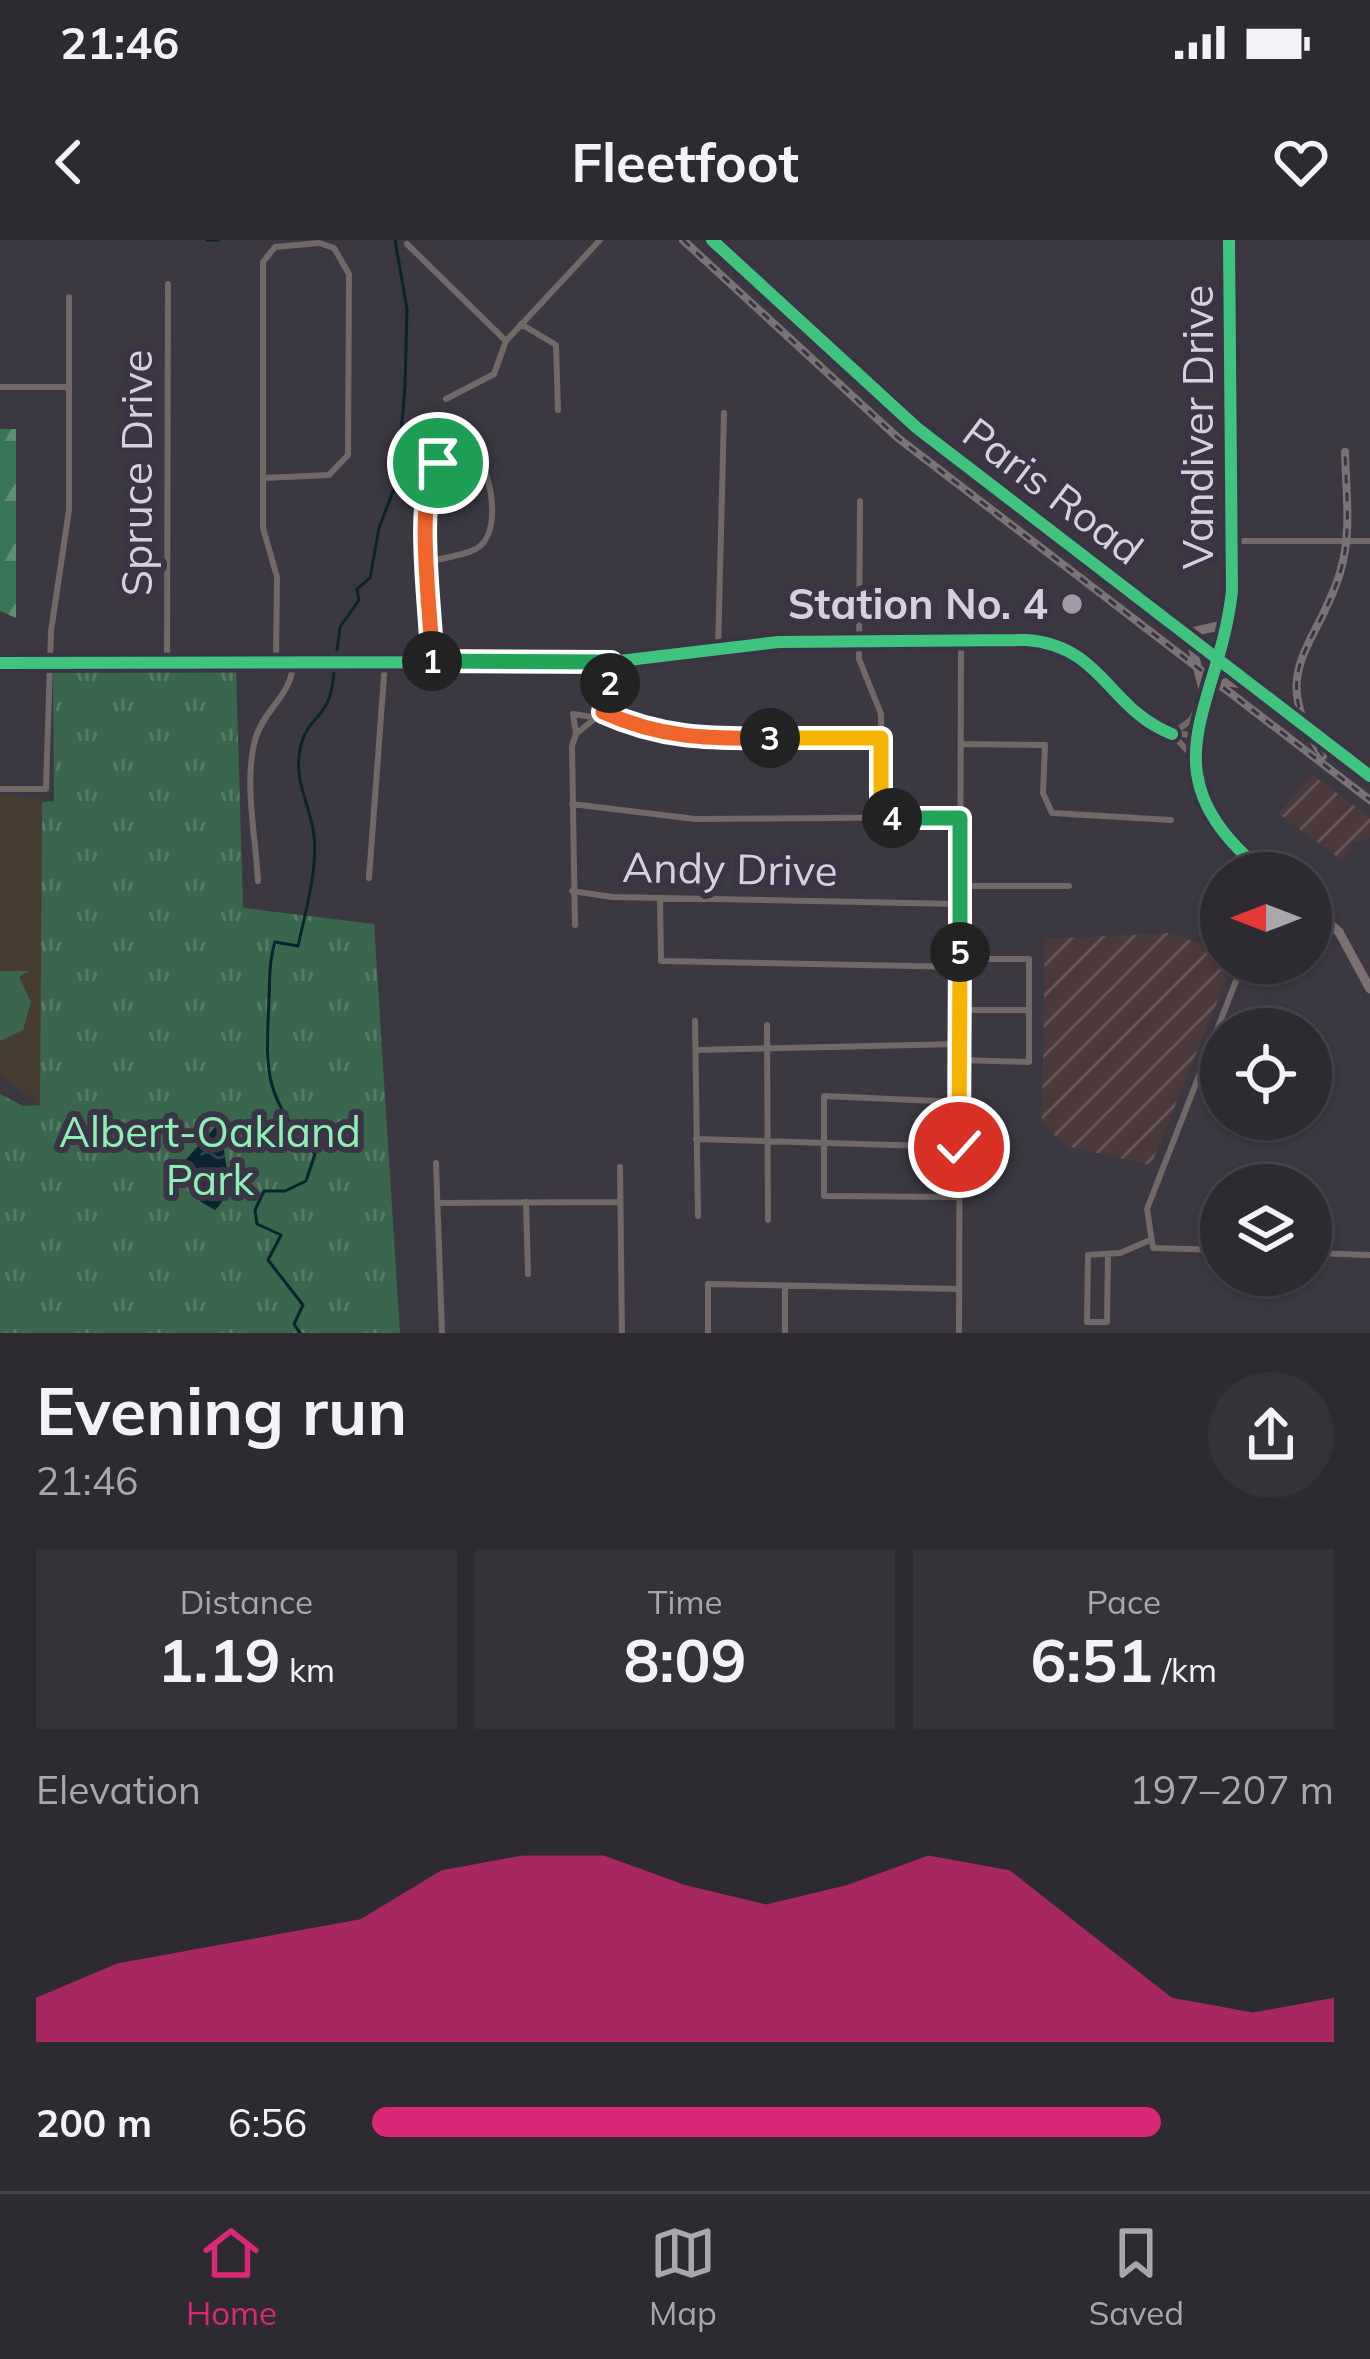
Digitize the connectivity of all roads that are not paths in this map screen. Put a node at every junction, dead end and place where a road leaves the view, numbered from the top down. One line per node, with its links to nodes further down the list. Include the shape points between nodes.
1 (600, 240): 7 (street)
2 (1229, 240): 16 (main road, Vandiver Drive)
3 (716, 241): 20 (main road, Paris Road, via 917,428)
4 (406, 244): 8 (street)
5 (168, 284): 26 (street, Spruce Drive)
6 (69, 297): 10 (street)
7 (520, 324): 8 (street); 12 (street, via 556,345)
8 (506, 341): 11 (street, via 494,374)
9 (0, 387): 10 (street)
10 (69, 387): 32 (street, via 69,510)
11 (446, 399)
12 (558, 410)
13 (724, 413): 23 (street)
14 (263, 478): 14 (street, via 263,262 274,247 319,243 334,248 350,274 349,455 329,475); 25 (street, via 263,529 277,577)
15 (860, 501): 21 (street)
16 (1232, 541): 17 (street); 19 (main road, Vandiver Drive)
17 (1370, 541)
18 (429, 561): 18 (street, via 432,471 447,458 478,460 489,479 489,532 477,548); 29 (street)
19 (1228, 624): 20 (main road); 24 (main road, Vandiver Drive)
20 (1187, 635): 24 (main road, Paris Road); 34 (main road)
21 (858, 640): 22 (street); 23 (street); 40 (street)
22 (961, 640): 38 (street, via 1064,646 1090,662 1132,713); 41 (street)
23 (718, 651): 30 (street)
24 (1217, 658): 33 (main road, Paris Road); 34 (main road, Vandiver Drive)
25 (276, 661): 26 (street); 27 (street)
26 (167, 662): 32 (street)
27 (293, 662): 28 (street); 51 (street, via 287,691 263,718 252,753)
28 (386, 662): 29 (street); 50 (street)
29 (432, 662): 30 (street)
30 (611, 662): 35 (street)
31 (0, 663): 32 (street)
32 (49, 664): 44 (street, via 46,788)
33 (1251, 684): 34 (main road, via 1227,682); 43 (main road, Paris Road)
34 (1204, 695): 38 (street); 39 (main road, Vandiver Drive)
35 (603, 712): 36 (street); 40 (street, via 667,736)
36 (592, 717): 37 (street); 37 (street, via 573,714)
37 (576, 734): 45 (street)
38 (1172, 734): 39 (street); 42 (street)
39 (1196, 736): 42 (main road, Vandiver Drive)
40 (881, 738): 46 (street)
41 (961, 744): 47 (street); 48 (street, via 1045,745 1043,793 1052,813)
42 (1197, 769): 49 (main road, Vandiver Drive, via 1224,834)
43 (1370, 776)
44 (0, 789)
45 (572, 804): 46 (street, via 695,819); 54 (street)
46 (881, 818): 47 (street)
47 (960, 818): 52 (street)
48 (1171, 820)
49 (1243, 852)
50 (369, 878)
51 (258, 881)
52 (959, 886): 53 (street); 56 (street)
53 (1069, 886)
54 (572, 891): 55 (street, Andy Drive); 57 (street)
55 (660, 898): 56 (street, Andy Drive); 59 (street, via 661,961)
56 (959, 904): 59 (street)
57 (574, 925)
58 (1332, 925): 60 (main road)
59 (960, 963): 63 (street); 64 (street, via 1029,959)
60 (1365, 963): 62 (main road)
61 (1235, 984): 84 (street, via 1154,1183)
62 (1370, 989)
63 (959, 1010): 64 (street); 67 (street)
64 (1029, 1010): 70 (street, via 1029,1062)
65 (695, 1022): 69 (street)
66 (767, 1025): 68 (street)
67 (959, 1044): 68 (street); 70 (street)
68 (768, 1047): 69 (street); 73 (street)
69 (695, 1049): 72 (street)
70 (959, 1060): 71 (street)
71 (960, 1102): 74 (street, via 824,1096); 75 (street)
72 (696, 1139): 73 (street); 82 (street)
73 (769, 1142): 74 (street); 83 (street)
74 (824, 1144): 75 (street); 78 (street, via 824,1196)
75 (959, 1147): 78 (street)
76 (436, 1163): 81 (street)
77 (620, 1167): 80 (street)
78 (958, 1196): 91 (street)
79 (526, 1202): 80 (street); 81 (street); 89 (street)
80 (620, 1202): 93 (street)
81 (438, 1203): 92 (street)
82 (698, 1216)
83 (768, 1220)
84 (1150, 1245): 85 (street); 86 (street)
85 (1200, 1249)
86 (1108, 1254): 86 (street, via 1107,1322 1087,1322 1088,1255)
87 (1332, 1254): 88 (street)
88 (1370, 1255)
89 (528, 1274)
90 (785, 1286): 91 (street); 94 (street, via 708,1284); 95 (street)
91 (959, 1289): 96 (street)
92 (442, 1333)
93 (622, 1333)
94 (708, 1333)
95 (785, 1333)
96 (959, 1333)

